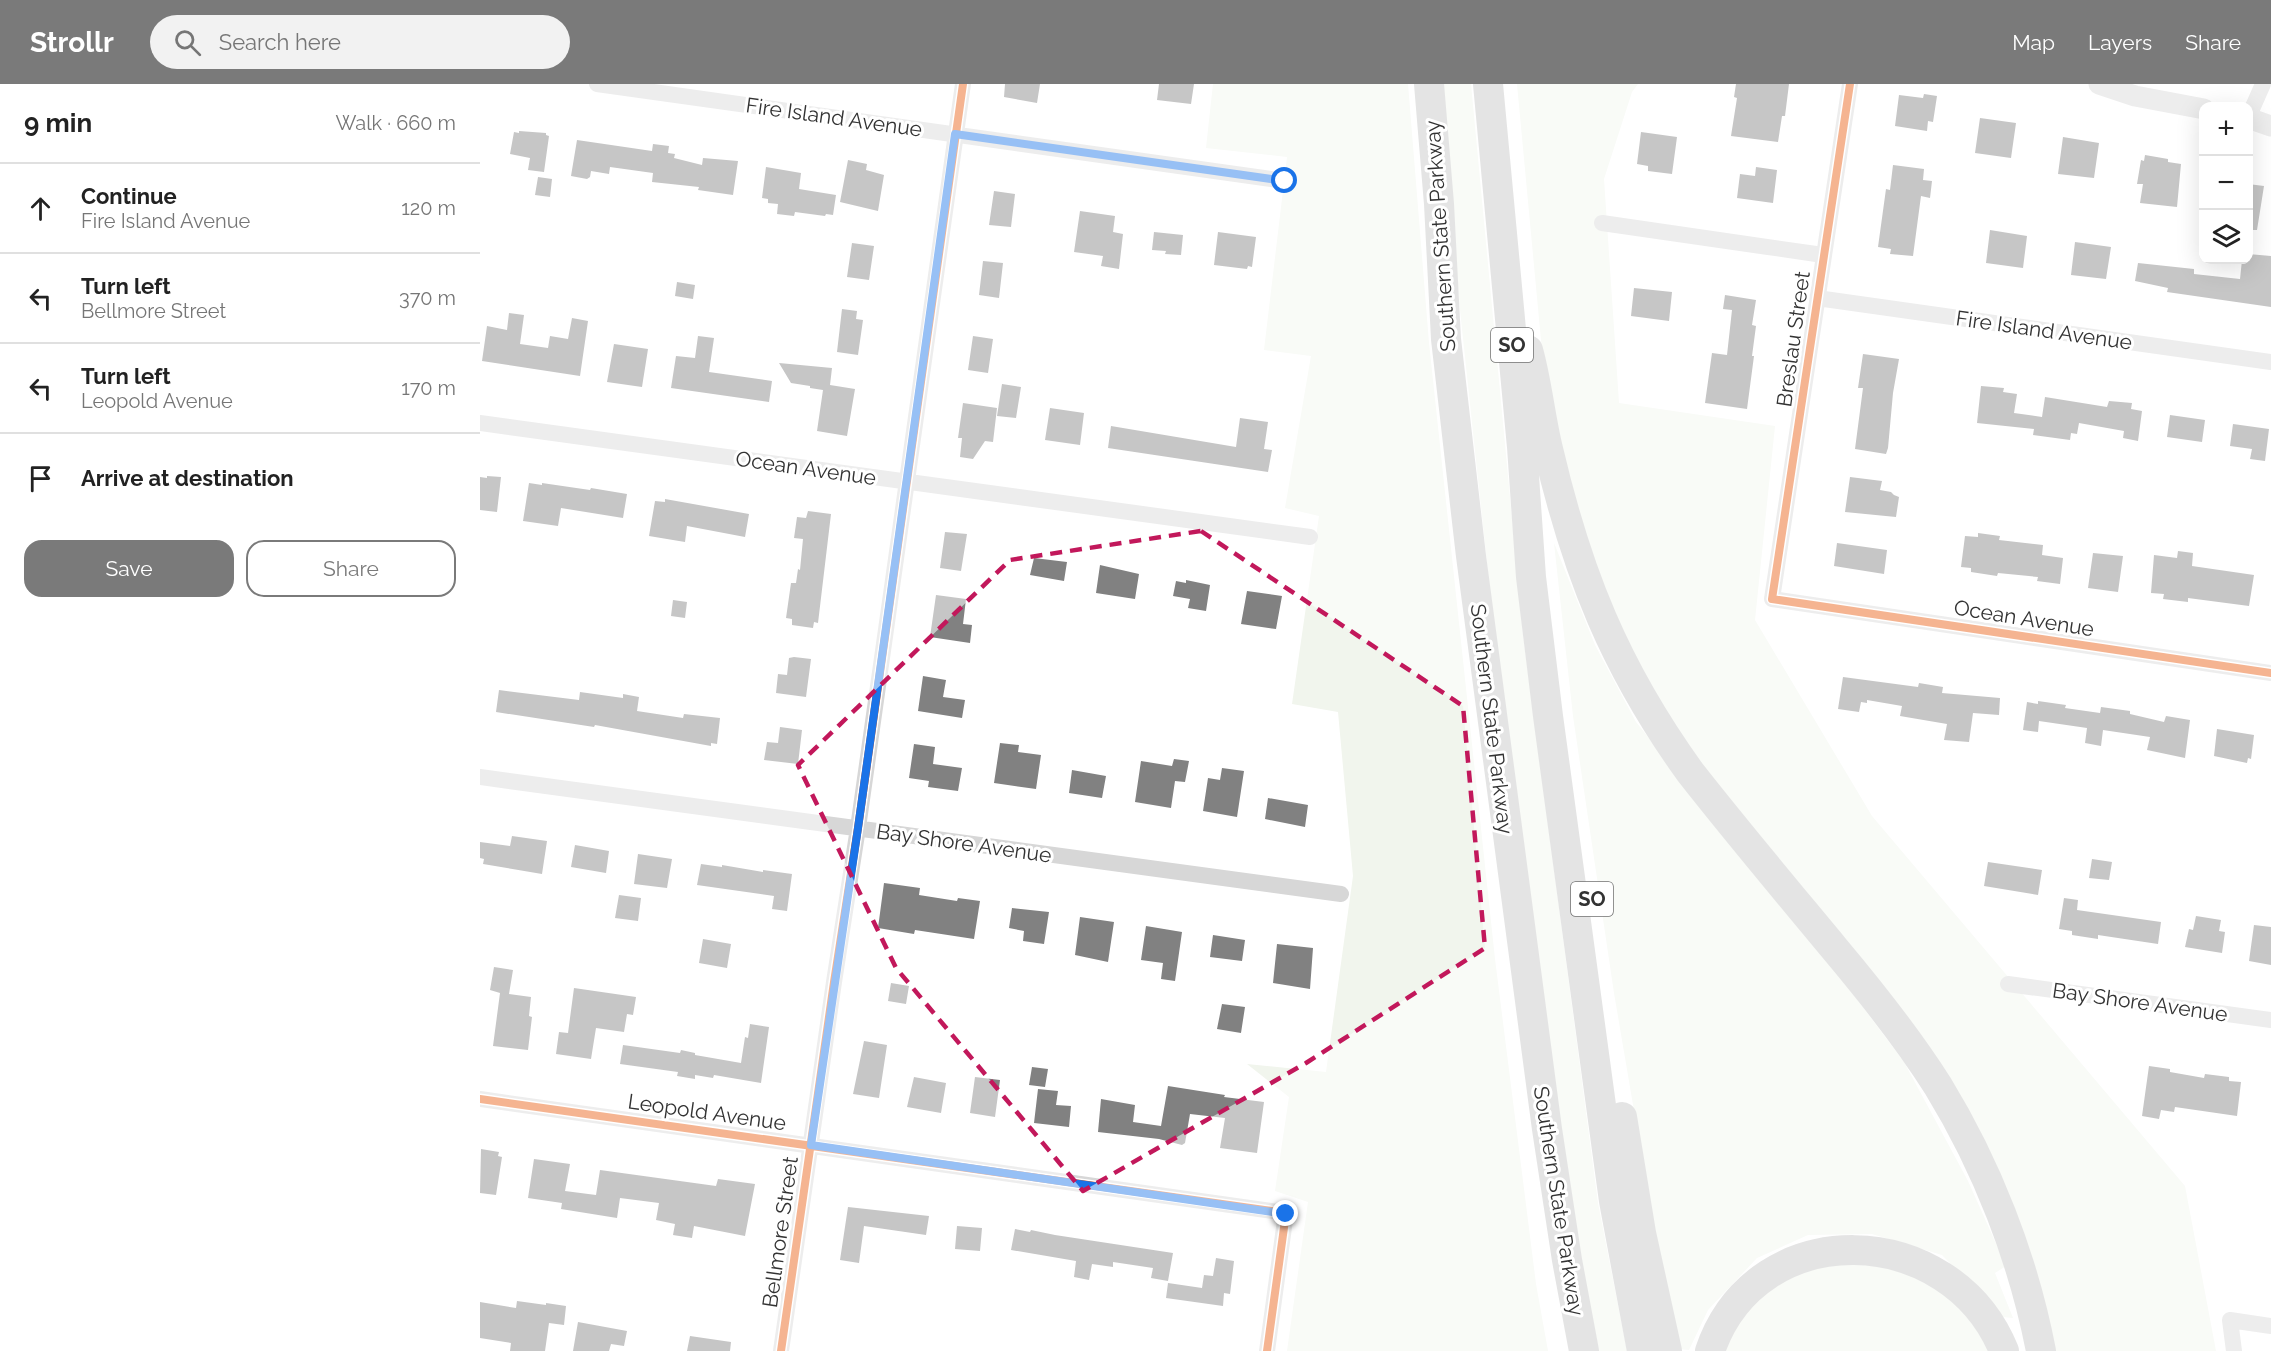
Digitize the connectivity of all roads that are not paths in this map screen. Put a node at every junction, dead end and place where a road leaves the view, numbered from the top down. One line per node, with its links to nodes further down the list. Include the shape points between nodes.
1 (597, 84): 12 (street, Fire Island Avenue)
2 (963, 84): 12 (street, Bellmore Street)
3 (1429, 84): 32 (highway, Southern State Parkway, via 1446,339 1469,545)
4 (1488, 84): 15 (highway, SO)
5 (1850, 84): 16 (street, Breslau Street)
6 (2099, 84): 9 (street, via 2135,96)
7 (2263, 84): 8 (street)
8 (2253, 107)
9 (2199, 108)
10 (2253, 120): 11 (street)
11 (2271, 126)
12 (955, 134): 13 (street, Fire Island Avenue); 21 (street, Bellmore Street)
13 (1285, 181)
14 (1602, 224): 16 (street)
15 (1502, 244): 20 (highway, SO); 42 (highway, via 1535,375 1562,507 1590,592 1622,663 1660,730 1690,772 1888,1014 1938,1086 1978,1161 2003,1219)
16 (1823, 255): 17 (street, Breslau Street)
17 (1817, 298): 18 (street, Fire Island Avenue); 23 (street, Breslau Street)
18 (2271, 362)
19 (480, 423): 21 (street, Ocean Avenue)
20 (1522, 447): 38 (highway, SO, via 1531,577 1563,838 1614,1201); 39 (highway, SO, via 1546,576 1633,1186)
21 (907, 482): 22 (street, Ocean Avenue); 26 (street, Bellmore Street)
22 (1310, 537)
23 (1772, 599): 24 (street, Ocean Avenue)
24 (2271, 673)
25 (480, 777): 26 (street, Bay Shore Avenue)
26 (858, 828): 27 (street, Bay Shore Avenue); 31 (street, Bellmore Street)
27 (1341, 894)
28 (2008, 984): 29 (street, Bay Shore Avenue)
29 (2271, 1020)
30 (480, 1099): 31 (street, Leopold Avenue)
31 (811, 1145): 34 (street, Bellmore Street); 35 (street, Leopold Avenue, via 1286,1214)
32 (1557, 1194): 36 (highway); 37 (highway, Southern State Parkway)
33 (2271, 1326): 43 (street, via 2230,1320)
34 (781, 1351)
35 (1267, 1351)
36 (1564, 1351)
37 (1584, 1351)
38 (1642, 1351)
39 (1667, 1351)
40 (1710, 1351): 41 (highway, via 1728,1314 1759,1281 1810,1256 1848,1250 1887,1253 1938,1273 1981,1311)
41 (2004, 1351)
42 (2041, 1351)
43 (2234, 1351)

